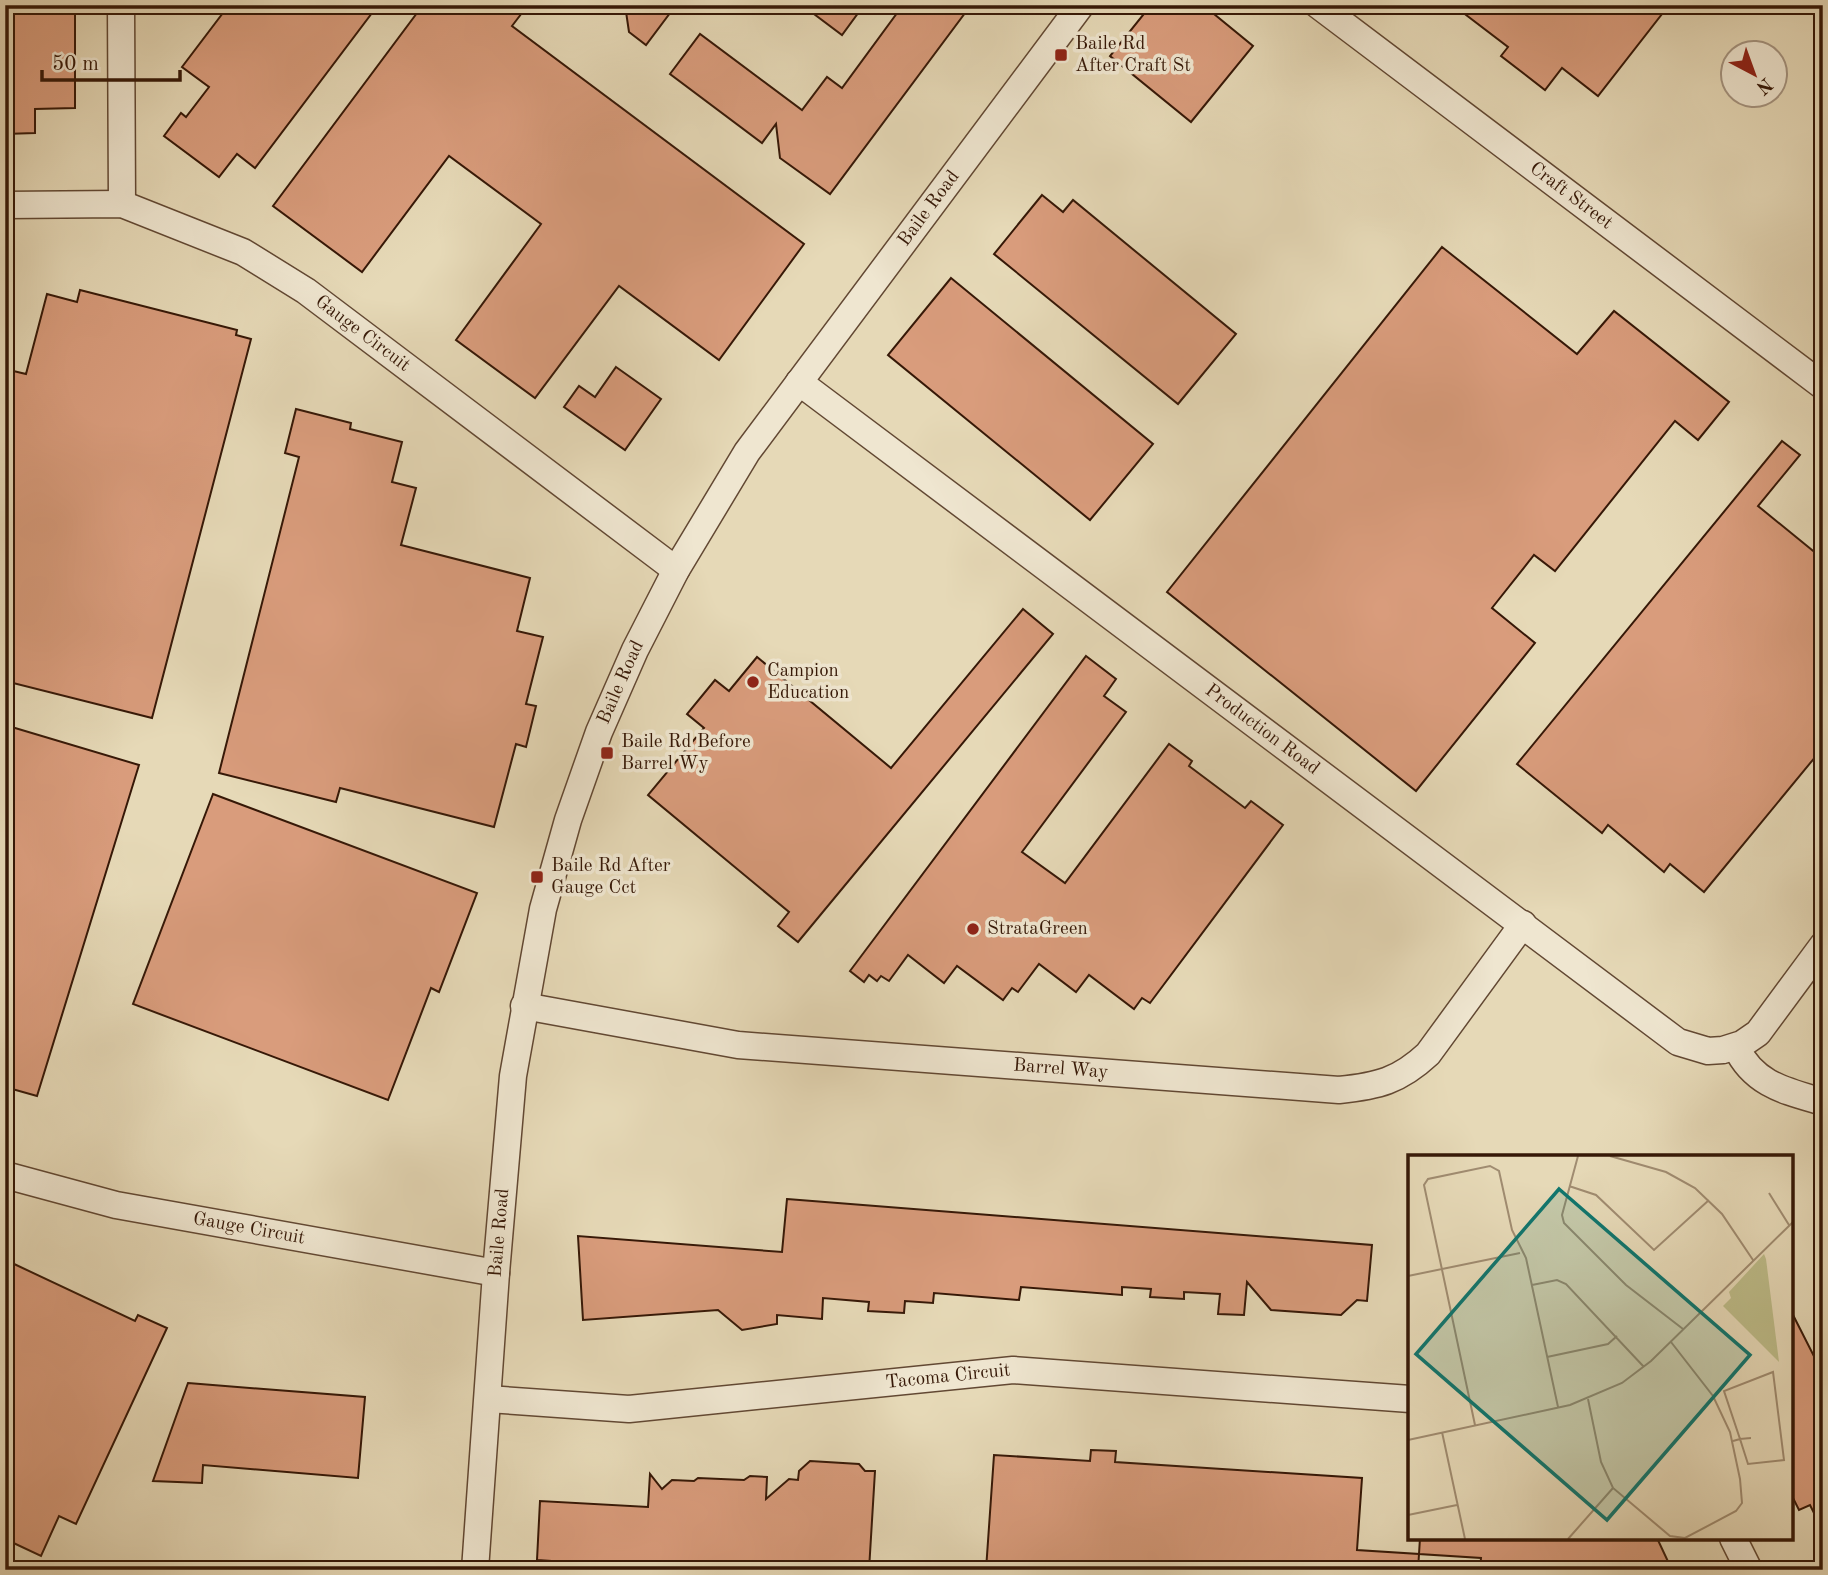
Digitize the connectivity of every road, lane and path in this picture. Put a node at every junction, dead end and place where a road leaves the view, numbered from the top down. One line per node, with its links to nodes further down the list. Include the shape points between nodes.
1 (121, 5): 4 (street)
2 (1082, 5): 6 (street, Baile Road)
3 (1318, 5): 7 (street, Craft Street)
4 (122, 204): 5 (street, Gauge Circuit); 8 (street, Gauge Circuit, via 243,252 306,291)
5 (5, 205)
6 (799, 382): 8 (street, Baile Road, via 747,453); 9 (street, Production Road)
7 (1823, 386)
8 (676, 570): 11 (street, Baile Road, via 630,662 568,820 543,909)
9 (1523, 924): 11 (street, Barrel Way, via 1428,1054 1394,1080 1339,1090 738,1045); 12 (street, Production Road, via 1678,1042 1708,1051)
10 (1823, 945): 12 (street, via 1758,1033)
11 (524, 1006): 15 (street, Baile Road, via 513,1076)
12 (1736, 1047): 13 (street, via 1758,1076 1779,1089)
13 (1823, 1102)
14 (5, 1175): 15 (street, Gauge Circuit, via 116,1205)
15 (496, 1273): 16 (street, Baile Road)
16 (488, 1399): 17 (street, Tacoma Circuit, via 629,1409 1013,1370); 19 (street, Baile Road)
17 (1408, 1399)
18 (1734, 1540): 20 (street)
19 (475, 1570)
20 (1749, 1570)

